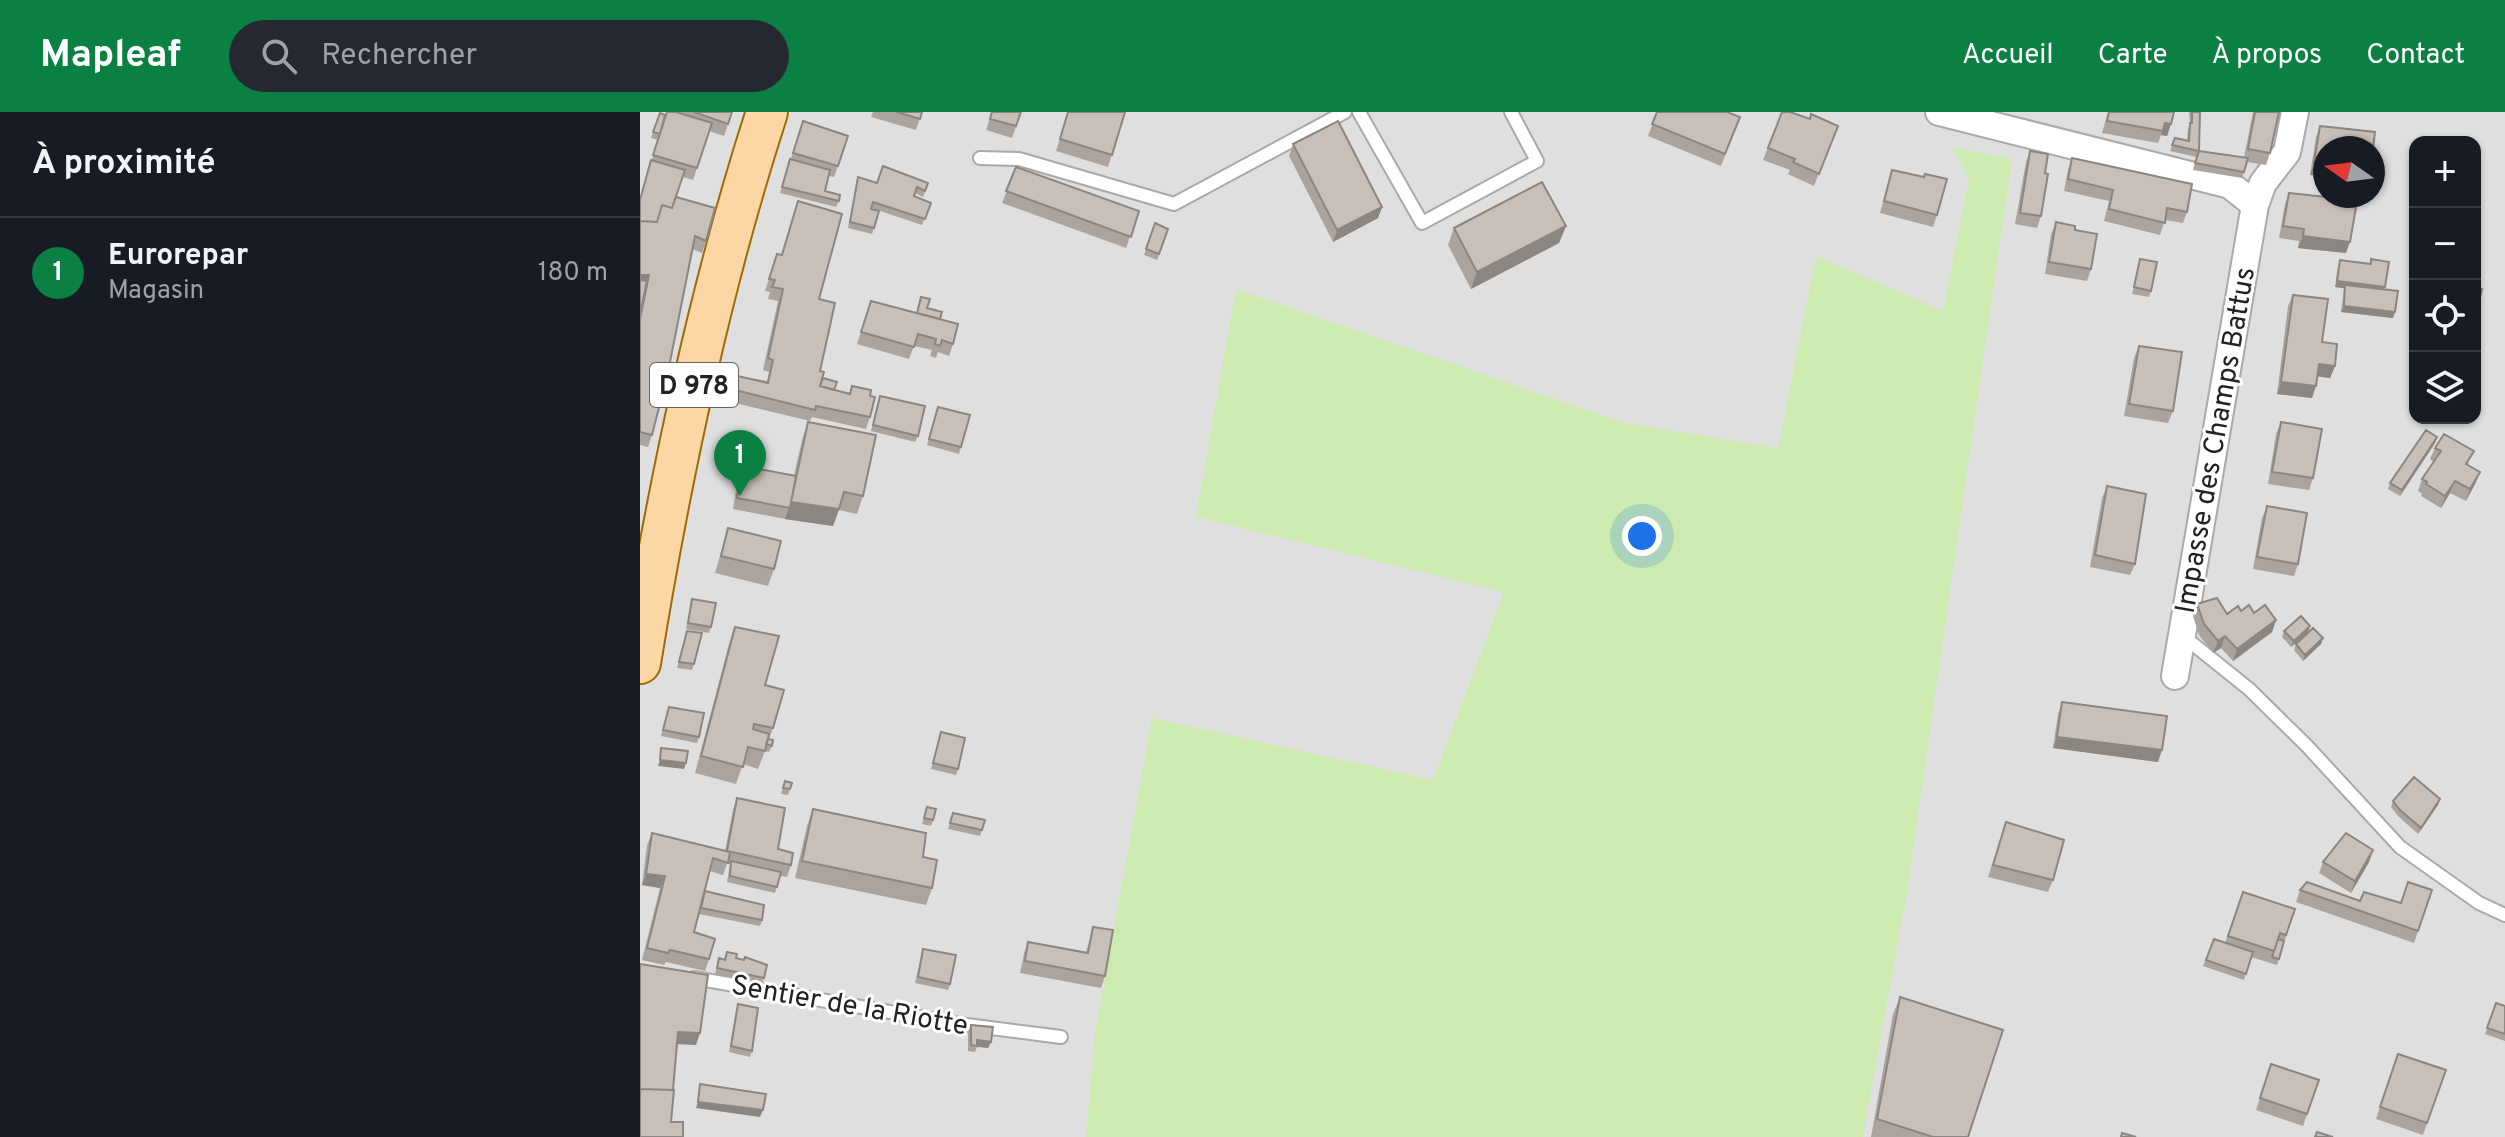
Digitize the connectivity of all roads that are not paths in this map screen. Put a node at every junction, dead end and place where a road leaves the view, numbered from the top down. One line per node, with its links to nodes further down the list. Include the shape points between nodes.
1 (767, 112): 9 (main road, D 978, via 717,278)
2 (1345, 112): 7 (lane, via 1174,204 1019,159)
3 (1359, 112): 4 (lane, via 1422,223 1537,161)
4 (1511, 112)
5 (1939, 112): 8 (street, via 2230,185)
6 (2295, 112): 8 (street, Impasse des Champs Battus, via 2287,152 2263,183)
7 (980, 158)
8 (2255, 205): 10 (street, Impasse des Champs Battus)
9 (650, 538): 11 (main road, D 978)
10 (2181, 634): 12 (street, Impasse des Champs Battus); 13 (lane, via 2249,689 2400,847 2479,903)
11 (640, 663)
12 (2175, 676)
13 (2505, 915)
14 (687, 976): 15 (lane, Sentier de la Riotte)
15 (1061, 1037)

